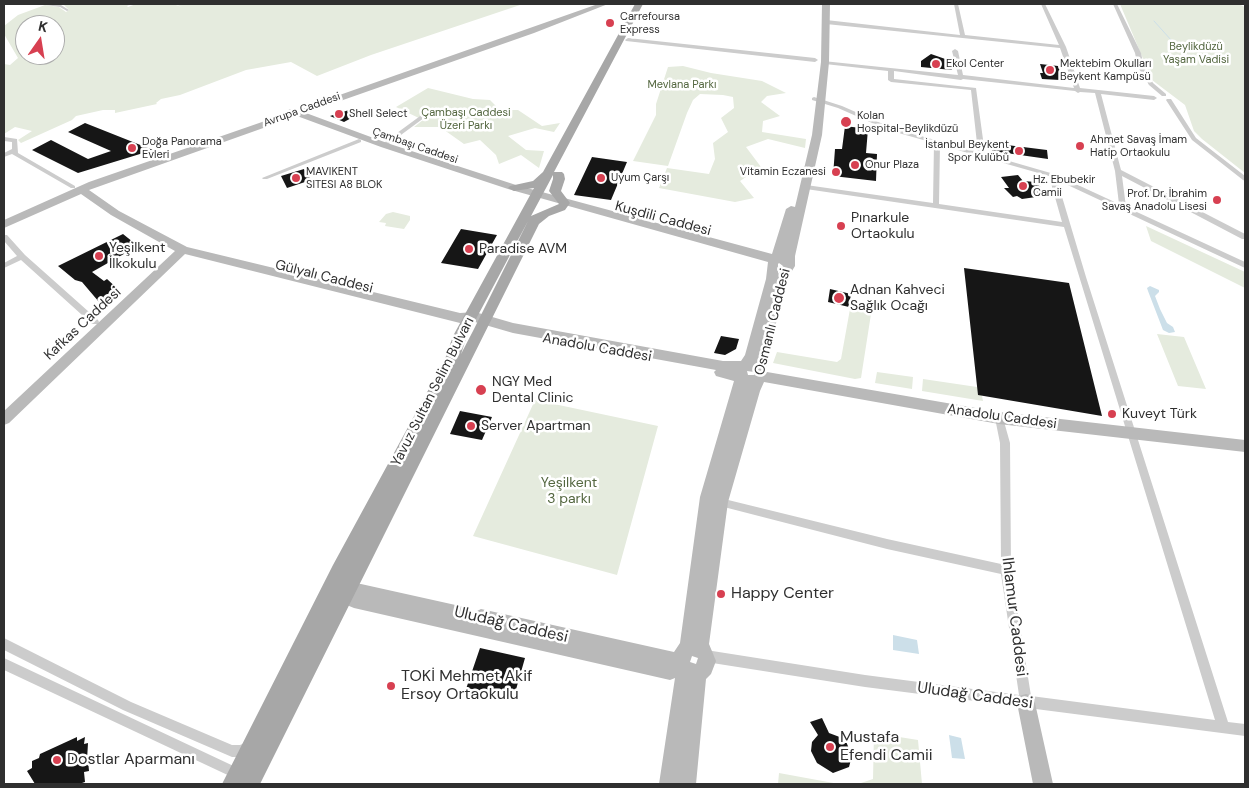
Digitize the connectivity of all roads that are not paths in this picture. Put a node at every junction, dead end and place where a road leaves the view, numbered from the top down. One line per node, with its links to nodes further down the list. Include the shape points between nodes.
1 (46, 4): 11 (street)
2 (594, 4): 28 (main road, Avrupa Caddesi)
3 (604, 4): 26 (main road, Avrupa Caddesi)
4 (639, 4): 14 (main road, Yavuz Sultan Selim Bulvarı)
5 (646, 4): 14 (main road, Yavuz Sultan Selim Bulvarı)
6 (820, 4): 17 (main road, Osmanlı Caddesi)
7 (826, 4): 12 (main road, Osmanlı Caddesi)
8 (956, 4): 13 (street)
9 (1043, 4): 15 (street)
10 (1115, 4): 19 (street)
11 (67, 10)
12 (826, 22): 13 (street); 17 (main road, Osmanlı Caddesi)
13 (962, 37): 15 (street)
14 (623, 41): 17 (street); 38 (main road, Yavuz Sultan Selim Bulvarı)
15 (1063, 47): 21 (street)
16 (955, 51): 20 (street)
17 (820, 61): 18 (street); 25 (main road, Osmanlı Caddesi)
18 (891, 70): 20 (street); 36 (street, via 891,80 974,89)
19 (1144, 74): 23 (street); 24 (street)
20 (962, 78): 21 (street)
21 (1078, 91): 22 (street)
22 (1098, 93): 23 (street); 37 (street)
23 (1154, 96): 24 (street, via 1162,101)
24 (1166, 97): 41 (street, via 1194,139)
25 (817, 103): 32 (street); 42 (main road, Osmanlı Caddesi, via 817,135); 56 (main road, Osmanlı Caddesi)
26 (312, 106): 28 (main road, Avrupa Caddesi); 29 (main road)
27 (429, 112): 33 (street)
28 (290, 113): 29 (main road, Çambaşı Caddesi); 31 (main road, Çambaşı Caddesi); 43 (main road, Avrupa Caddesi)
29 (312, 118): 33 (main road, Çambaşı Caddesi)
30 (4, 139): 34 (street, via 15,140)
31 (359, 141): 40 (street); 44 (main road, Çambaşı Caddesi)
32 (937, 143): 36 (street); 46 (street)
33 (384, 145): 44 (main road, Çambaşı Caddesi)
34 (14, 150): 35 (street); 43 (street, via 19,156)
35 (4, 155)
36 (982, 155): 39 (street)
37 (1118, 171): 47 (street); 53 (street)
38 (554, 173): 44 (main road, Yavuz Sultan Selim Bulvarı); 44 (main road, via 536,184); 45 (main road, via 559,179 555,191)
39 (1052, 175): 47 (street); 51 (street)
40 (264, 178)
41 (1245, 179)
42 (806, 187): 46 (street); 56 (main road, Osmanlı Caddesi)
43 (77, 188): 48 (main road, Avrupa Caddesi); 50 (main road, Avrupa Caddesi); 54 (main road, Gülyalı Caddesi)
44 (533, 196): 45 (main road, Kuşdili Caddesi); 49 (main road, Yavuz Sultan Selim Bulvarı)
45 (563, 205): 49 (main road); 56 (main road, Kuşdili Caddesi)
46 (936, 205): 51 (street)
47 (1123, 209): 57 (street)
48 (4, 218)
49 (530, 219): 60 (main road, Yavuz Sultan Selim Bulvarı)
50 (4, 224)
51 (1066, 225): 66 (street)
52 (4, 237): 55 (street)
53 (1245, 237)
54 (180, 248): 59 (main road, Kafkas Caddesi); 60 (main road, Gülyalı Caddesi, via 184,257); 65 (main road, Kafkas Caddesi)
55 (22, 257): 58 (street); 59 (street)
56 (780, 265): 61 (main road, Osmanlı Caddesi, via 772,279 751,356); 62 (main road, Osmanlı Caddesi, via 759,363)
57 (1245, 265)
58 (4, 266)
59 (95, 322): 63 (main road, Kafkas Caddesi)
60 (475, 325): 61 (main road, Anadolu Caddesi, via 704,368); 71 (main road, Yavuz Sultan Selim Bulvarı)
61 (743, 370): 62 (main road, Anadolu Caddesi, via 750,381); 73 (main road, Osmanlı Caddesi, via 708,497)
62 (760, 374): 64 (main road, Anadolu Caddesi); 69 (main road, Osmanlı Caddesi)
63 (4, 407)
64 (998, 415): 66 (main road, Anadolu Caddesi); 70 (street, Ihlamur Caddesi, via 1005,443)
65 (4, 420)
66 (1130, 430): 67 (main road, Anadolu Caddesi); 68 (main road, Anadolu Caddesi); 76 (street)
67 (1245, 440)
68 (1245, 446)
69 (720, 502): 70 (street); 73 (main road, Osmanlı Caddesi)
70 (1006, 570): 75 (street, Ihlamur Caddesi)
71 (336, 593): 73 (main road, via 354,600 670,671); 78 (main road, Yavuz Sultan Selim Bulvarı); 79 (main road, Yavuz Sultan Selim Bulvarı)
72 (4, 644): 78 (street, via 127,706 232,751)
73 (691, 660): 75 (street, Uludağ Caddesi); 80 (main road, Osmanlı Caddesi); 81 (main road, Osmanlı Caddesi)
74 (4, 664): 79 (street)
75 (1026, 703): 76 (street, Uludağ Caddesi); 82 (main road, Ihlamur Caddesi)
76 (1223, 726): 77 (street, Uludağ Caddesi)
77 (1245, 730)
78 (252, 746): 79 (main road, Yavuz Sultan Selim Bulvarı)
79 (240, 781)
80 (669, 784)
81 (686, 784)
82 (1042, 784)

